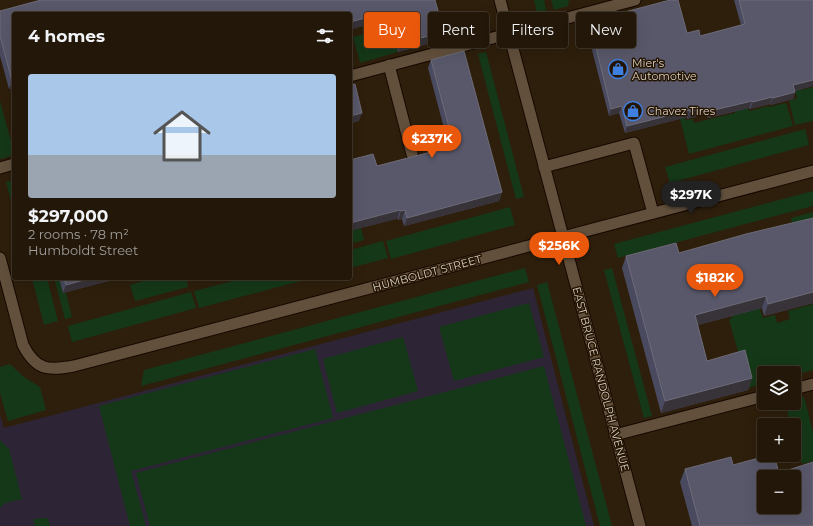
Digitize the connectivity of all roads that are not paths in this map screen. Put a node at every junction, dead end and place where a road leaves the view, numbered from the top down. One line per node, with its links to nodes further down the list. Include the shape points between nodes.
1 (500, 0): 3 (street, EAST BRUCE RANDOLPH AVENUE)
2 (635, 0): 4 (street)
3 (503, 12)
4 (568, 18)
5 (497, 37): 7 (street)
6 (513, 48): 11 (street, EAST BRUCE RANDOLPH AVENUE)
7 (389, 65): 8 (street); 9 (street)
8 (352, 75)
9 (412, 154)
10 (12, 165): 12 (street)
11 (544, 167): 14 (street, via 634,143); 15 (street, EAST BRUCE RANDOLPH AVENUE)
12 (0, 168)
13 (813, 171): 14 (street, HUMBOLDT STREET)
14 (653, 213): 15 (street, HUMBOLDT STREET)
15 (563, 237): 16 (street, HUMBOLDT STREET, via 59,369 40,366 23,345); 20 (street, EAST BRUCE RANDOLPH AVENUE)
16 (0, 258)
17 (813, 384): 18 (street)
18 (801, 387)
19 (757, 398): 20 (street)
20 (615, 435): 21 (street, EAST BRUCE RANDOLPH AVENUE)
21 (640, 526)

